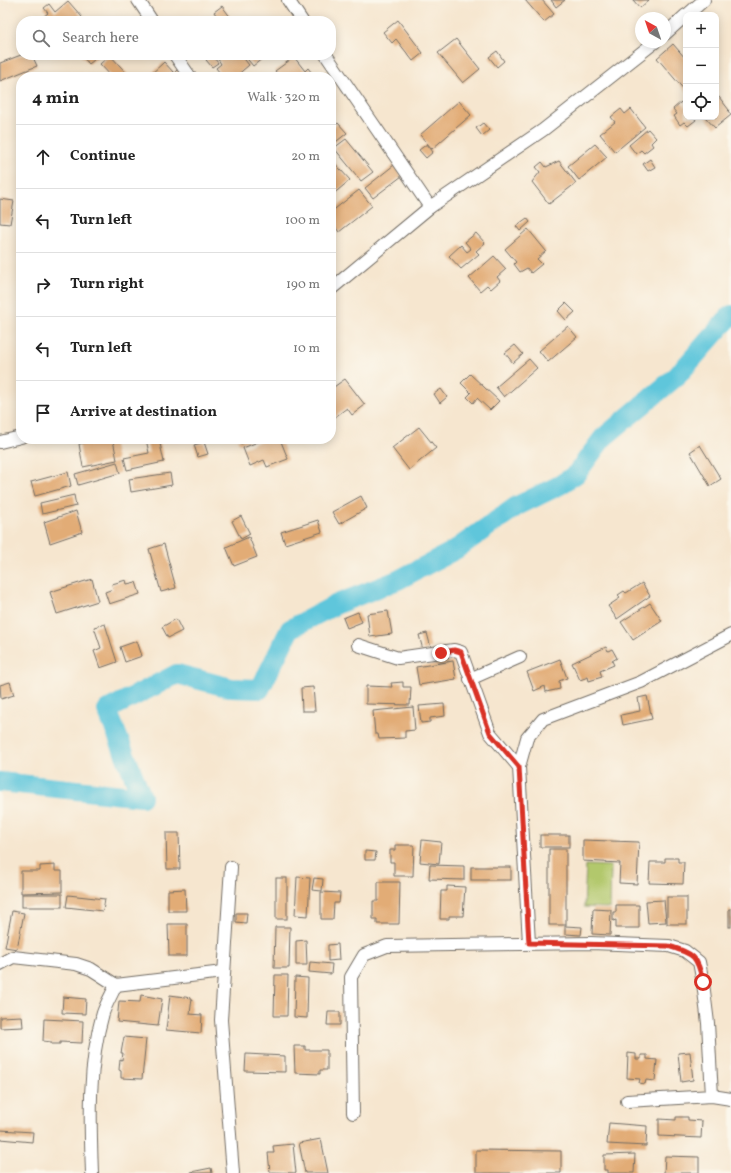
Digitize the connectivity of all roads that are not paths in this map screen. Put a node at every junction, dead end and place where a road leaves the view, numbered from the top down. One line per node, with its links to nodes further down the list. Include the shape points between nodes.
1 (138, 0): 5 (street)
2 (288, 0): 6 (street)
3 (704, 0): 4 (street)
4 (690, 12)
5 (149, 16)
6 (299, 16)
7 (683, 18): 8 (street)
8 (671, 29)
9 (647, 48): 13 (street, via 543,130)
10 (178, 60): 12 (street)
11 (329, 60): 13 (street)
12 (187, 72)
13 (430, 207): 14 (street)
14 (336, 285)
15 (16, 438): 16 (street)
16 (0, 442)
17 (731, 635): 21 (street, via 641,682 543,718 527,738)
18 (358, 645): 20 (street, via 398,658 454,650 461,652)
19 (520, 657): 20 (street)
20 (470, 679): 21 (street, via 490,733)
21 (519, 767): 23 (street)
22 (232, 867): 25 (street)
23 (529, 943): 27 (street, via 668,946 692,956 699,962 703,982); 30 (street, via 387,946 364,954 351,977)
24 (0, 964): 26 (street, via 13,957 76,964 91,969)
25 (223, 972): 26 (street); 32 (street, via 221,1020)
26 (116, 985): 31 (street, via 103,1012 94,1056 90,1116)
27 (712, 1096): 28 (street); 29 (street)
28 (731, 1099)
29 (627, 1101)
30 (353, 1113)
31 (92, 1173)
32 (233, 1173)

